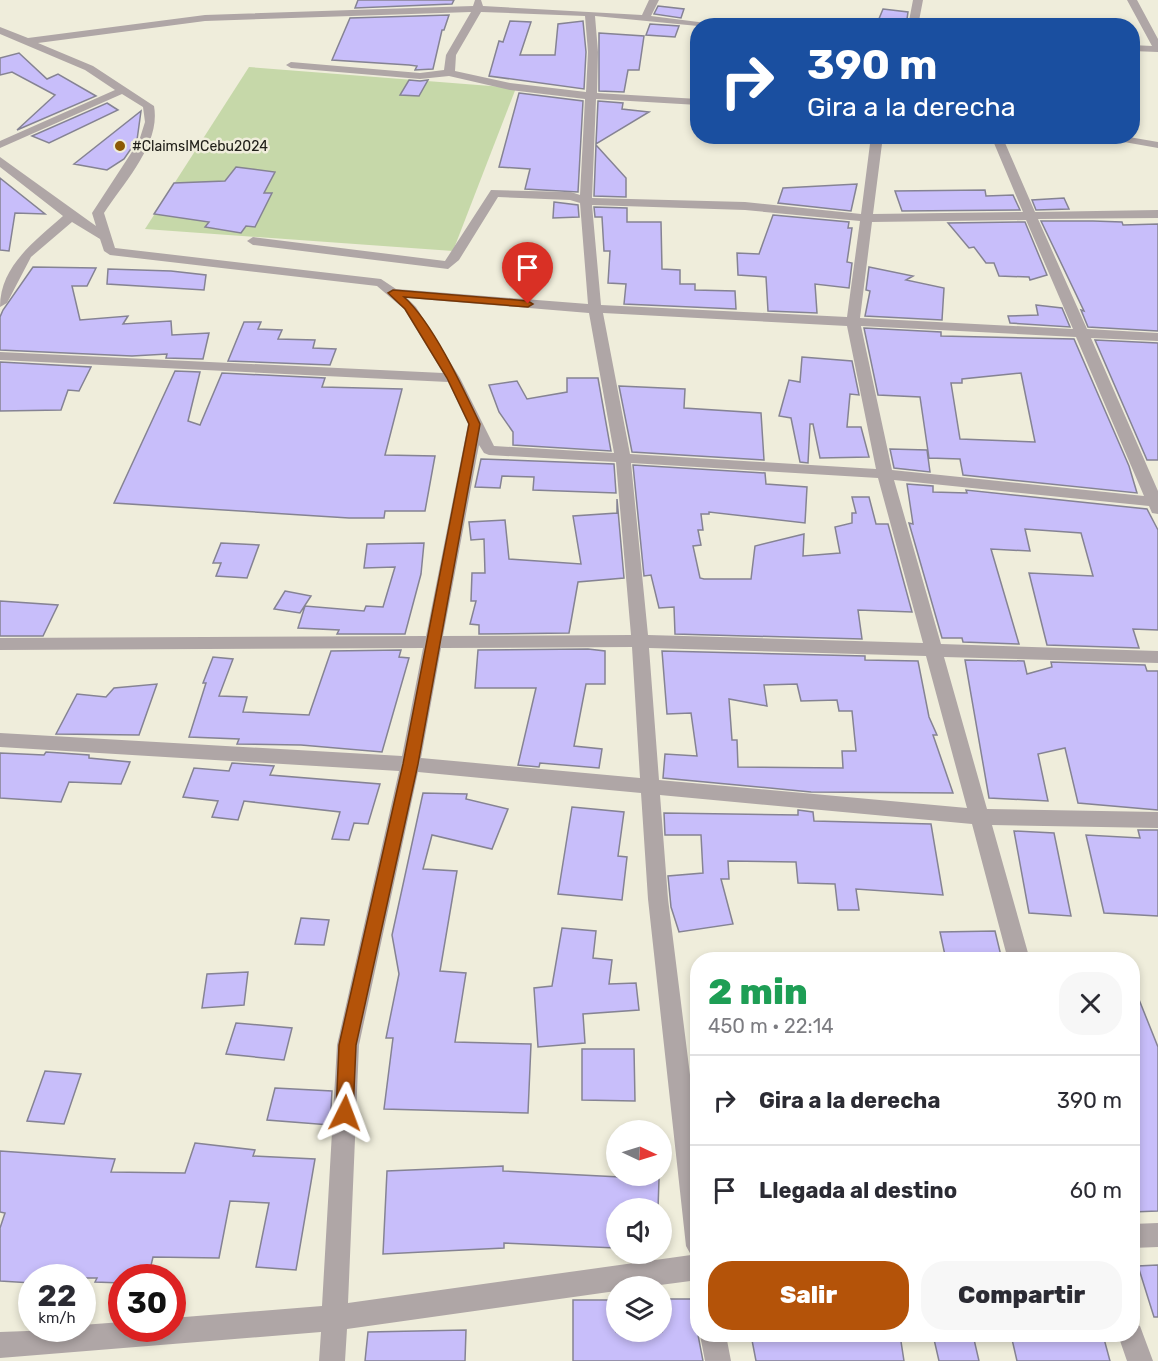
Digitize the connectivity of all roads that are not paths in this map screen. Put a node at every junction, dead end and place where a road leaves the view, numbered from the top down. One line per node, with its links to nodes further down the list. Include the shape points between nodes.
1 (654, 0): 6 (street)
2 (918, 0): 7 (street)
3 (1132, 0): 12 (street)
4 (478, 5): 5 (street); 10 (street, via 223,17); 14 (street, via 451,55)
5 (590, 13): 6 (street); 16 (street)
6 (645, 18): 8 (street)
7 (915, 18)
8 (690, 22)
9 (0, 30): 10 (street)
10 (25, 42): 15 (street, via 89,68)
11 (1140, 48): 12 (street)
12 (1158, 48)
13 (291, 65): 14 (street, via 420,76)
14 (449, 73): 16 (street)
15 (123, 90): 21 (street); 29 (street, via 148,106 151,122 144,141 98,213)
16 (591, 96): 17 (street); 24 (street)
17 (690, 102)
18 (1140, 142): 22 (street)
19 (877, 144): 28 (street)
20 (999, 144): 25 (street)
21 (0, 145)
22 (1158, 145)
23 (0, 161): 27 (street)
24 (586, 201): 28 (street, via 745,206); 30 (street, via 571,196 495,193 448,265); 33 (street)
25 (1030, 214): 26 (street); 28 (street); 35 (street)
26 (1158, 214)
27 (71, 216): 29 (street); 32 (street, via 26,255)
28 (868, 218): 34 (street)
29 (106, 237): 31 (street, via 110,251 381,283)
30 (253, 241)
31 (393, 293): 33 (street); 38 (street, via 409,307)
32 (0, 303)
33 (595, 309): 34 (street); 40 (street)
34 (853, 322): 35 (street); 41 (street)
35 (1082, 334): 36 (street); 42 (street)
36 (1158, 337)
37 (0, 356): 38 (street)
38 (453, 378): 39 (street)
39 (475, 424): 40 (street, via 489,450); 44 (street)
40 (623, 459): 41 (street); 43 (street)
41 (885, 474): 42 (street); 46 (street)
42 (1157, 504)
43 (640, 641): 44 (street); 46 (street); 50 (street)
44 (433, 642): 45 (street); 49 (street)
45 (2, 648)
46 (934, 651): 47 (street); 51 (street)
47 (1158, 657)
48 (0, 740): 49 (street)
49 (410, 764): 50 (street); 58 (street, via 348,1045)
50 (648, 788): 51 (street); 54 (street)
51 (979, 817): 52 (street); 53 (street)
52 (1158, 820)
53 (1017, 952)
54 (690, 1177)
55 (1158, 1235): 56 (street)
56 (1140, 1236)
57 (690, 1268): 58 (street)
58 (335, 1318): 61 (street); 62 (street)
59 (714, 1342): 63 (street)
60 (1133, 1342): 64 (street)
61 (0, 1345)
62 (332, 1361)
63 (718, 1361)
64 (1140, 1361)

